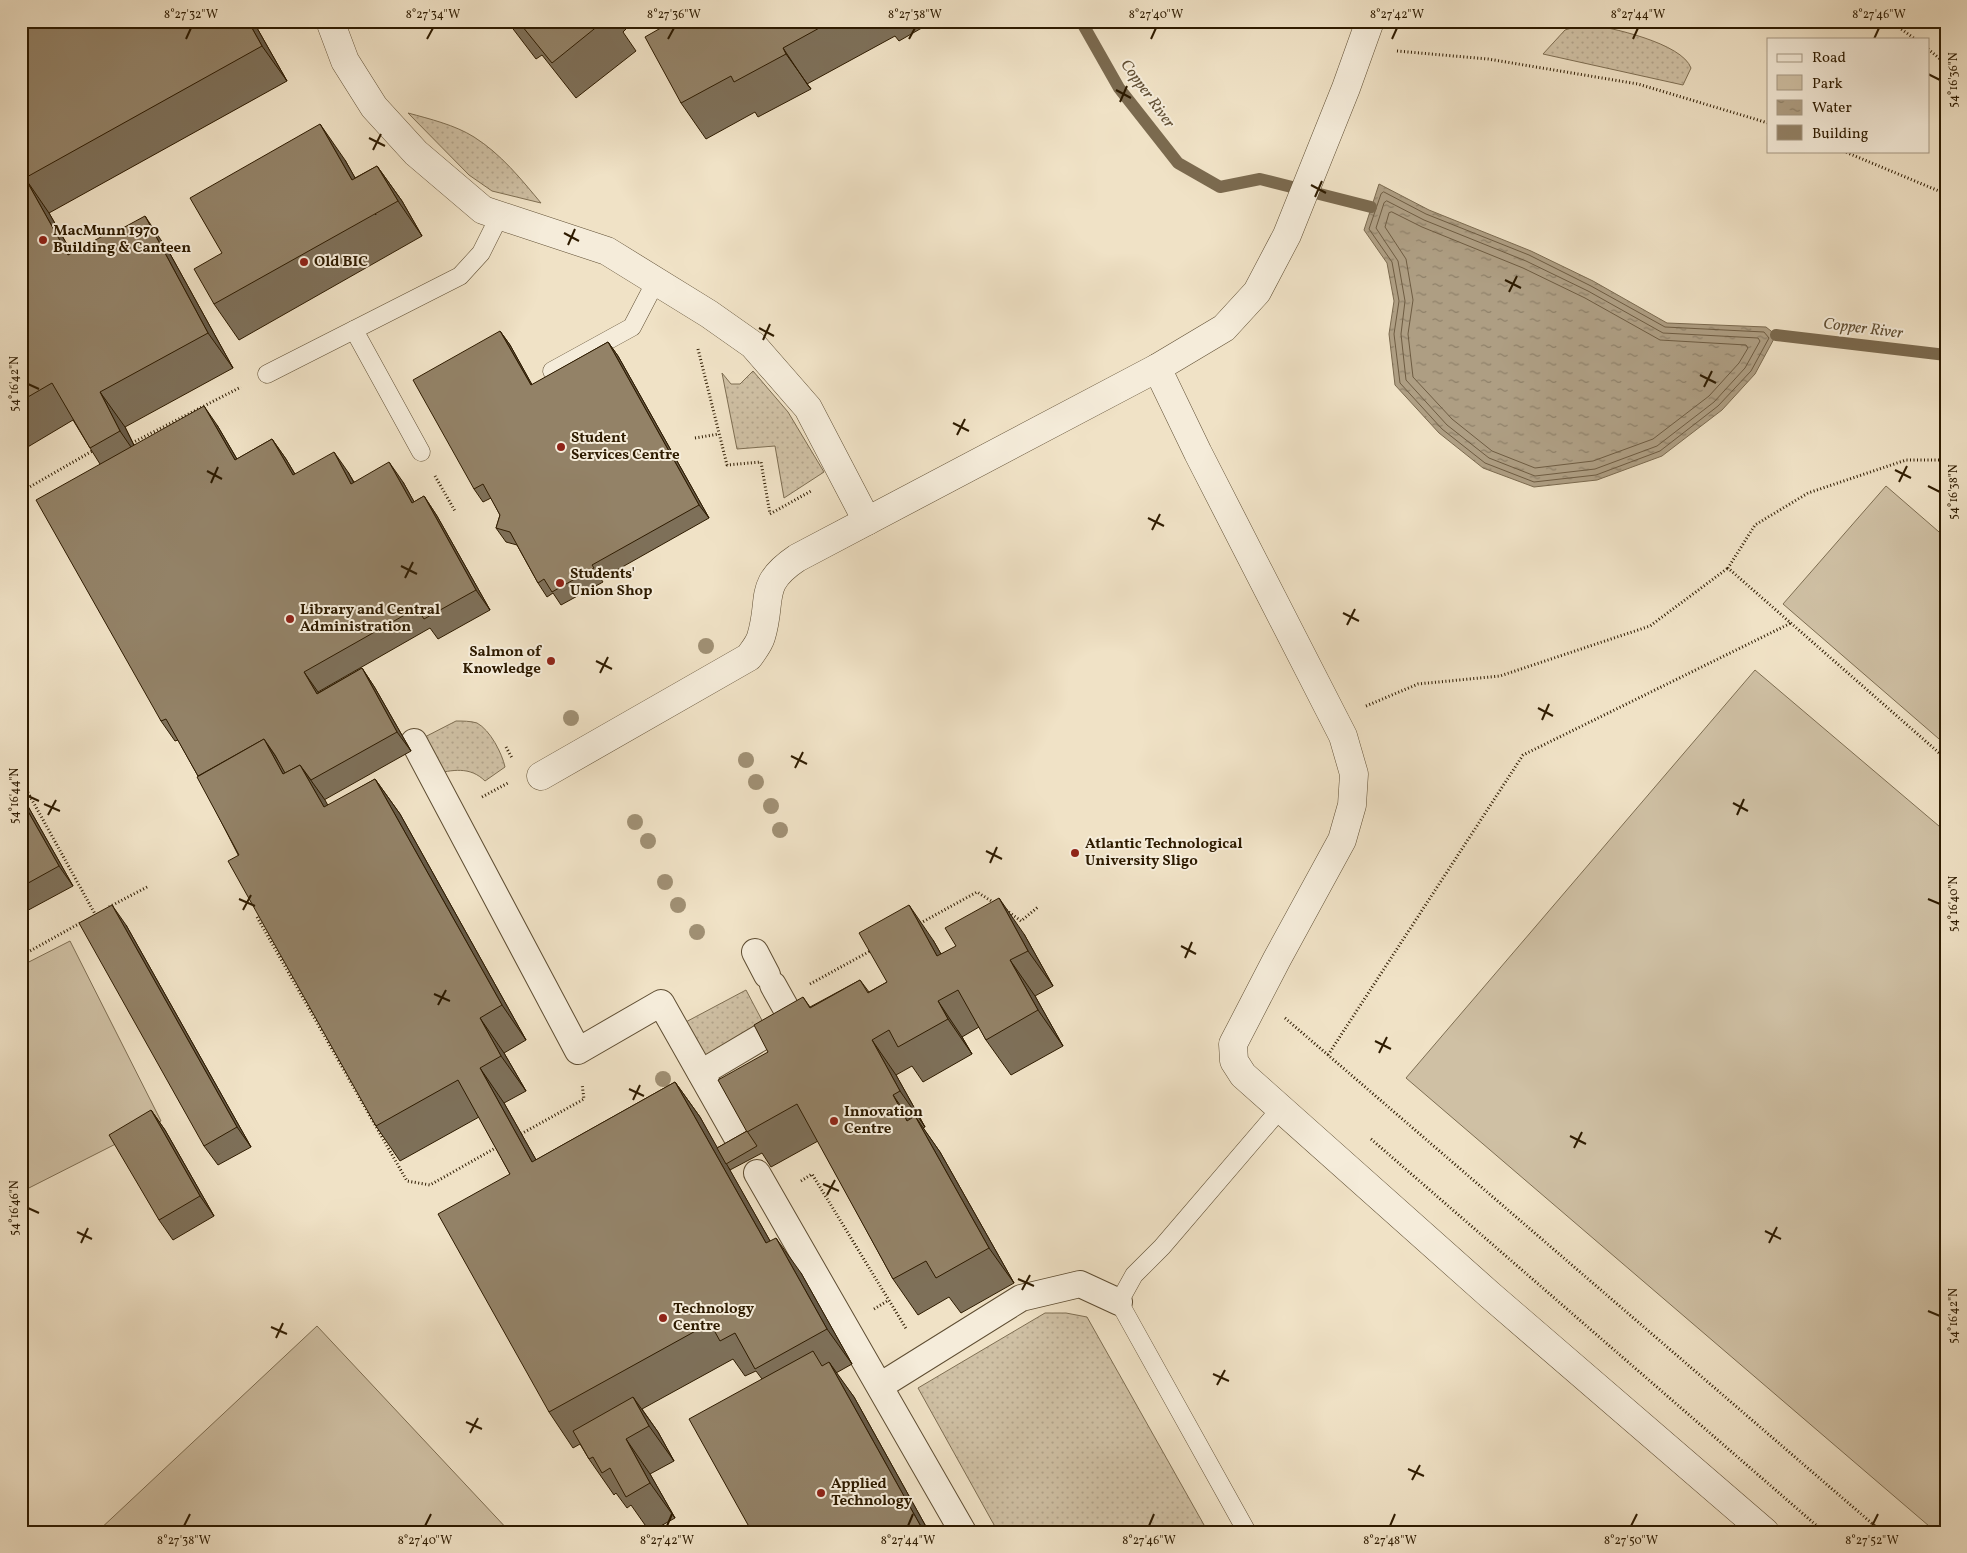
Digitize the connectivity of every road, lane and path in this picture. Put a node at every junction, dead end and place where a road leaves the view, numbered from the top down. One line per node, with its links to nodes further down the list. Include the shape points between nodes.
1 (330, 21): 11 (street, via 345,61 374,107 423,159 483,210)
2 (1370, 21): 5 (street)
3 (1890, 21): 4 (path)
4 (1914, 38)
5 (1360, 48): 8 (path, via 1488,59 1638,84); 15 (street, via 1287,235 1258,292 1224,328)
6 (1930, 51): 7 (path)
7 (1946, 64)
8 (1767, 123)
9 (1845, 152): 10 (path)
10 (1946, 194)
11 (500, 215): 12 (street, via 607,251); 14 (lane, via 481,253 460,276)
12 (656, 281): 13 (street); 16 (lane, via 632,327)
13 (709, 314): 18 (path, via 694,336); 24 (street, via 753,344 808,408)
14 (354, 330): 17 (lane); 22 (lane)
15 (1157, 368): 28 (street); 31 (street)
16 (552, 371)
17 (266, 374): 20 (path)
18 (719, 434): 19 (path); 24 (path, via 727,465 762,462 770,514)
19 (694, 438)
20 (132, 442)
21 (94, 449): 25 (path)
22 (421, 452)
23 (1946, 460): 29 (path, via 1906,460 1808,494 1755,526)
24 (842, 474): 28 (street)
25 (21, 492)
26 (449, 499): 27 (path)
27 (455, 511)
28 (867, 521): 34 (street, via 781,569 768,590 761,638 749,657)
29 (1728, 568): 30 (path); 31 (path, via 1650,626 1500,676 1418,684)
30 (1791, 623): 33 (path); 48 (path, via 1523,755)
31 (1334, 719): 45 (street, via 1343,736 1354,774 1352,805 1342,840)
32 (414, 742): 36 (street)
33 (1946, 759)
34 (542, 776): 36 (path, via 505,784)
35 (21, 780): 39 (path)
36 (452, 815): 47 (street)
37 (149, 886): 39 (path)
38 (1038, 907): 41 (path, via 1021,921 978,892)
39 (96, 914): 44 (path)
40 (257, 917): 54 (path, via 407,1181 430,1185)
41 (909, 930)
42 (875, 948): 46 (path)
43 (755, 952): 46 (street)
44 (21, 956)
45 (1258, 995): 48 (path); 50 (street, via 1234,1044 1234,1061 1242,1074)
46 (783, 1003): 49 (street)
47 (578, 1051): 49 (street, via 661,1003); 51 (path, via 584,1099)
48 (1328, 1055): 64 (path)
49 (701, 1073): 53 (street)
50 (1281, 1108): 57 (lane, via 1162,1247 1134,1274); 62 (street)
51 (521, 1134)
52 (1369, 1137): 63 (path)
53 (738, 1139)
54 (500, 1146)
55 (757, 1173): 56 (street)
56 (772, 1199): 58 (path, via 812,1174); 59 (street)
57 (1119, 1302): 58 (street, via 1080,1284 1021,1298); 61 (lane)
58 (924, 1359): 59 (street)
59 (880, 1386): 60 (street)
60 (963, 1532)
61 (1247, 1532)
62 (1765, 1532)
63 (1824, 1532)
64 (1882, 1532)

